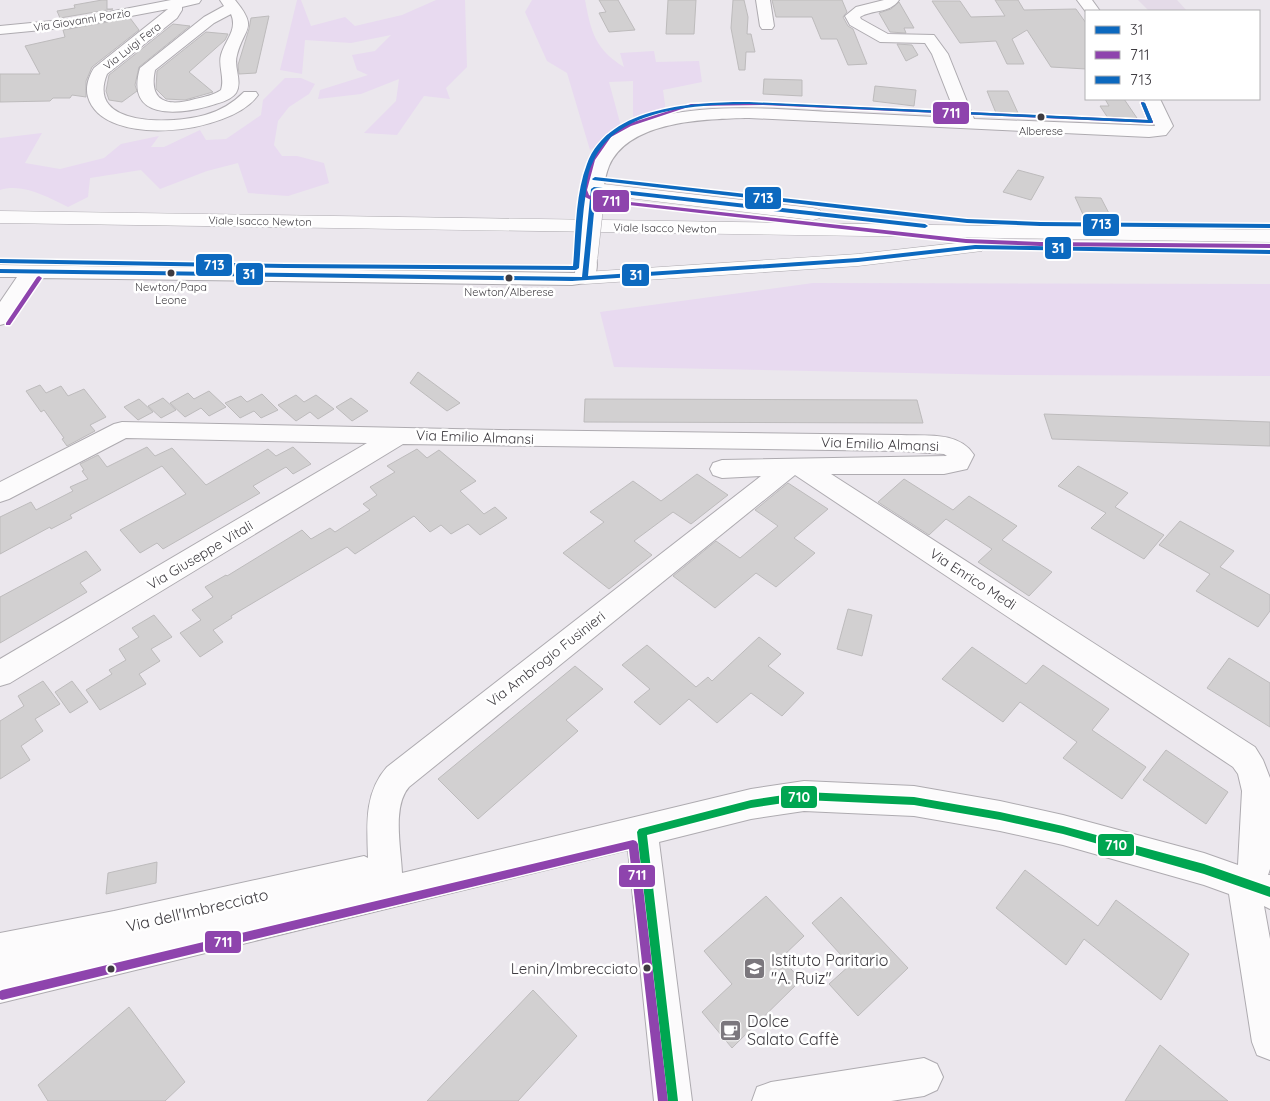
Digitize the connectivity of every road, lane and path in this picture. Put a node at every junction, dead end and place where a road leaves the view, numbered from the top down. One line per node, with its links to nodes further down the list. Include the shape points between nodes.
1 (194, 0): 5 (street, Via Giovanni Porzio)
2 (763, 0): 8 (street)
3 (892, 0): 12 (street, via 888,4 858,11 853,19 885,39 929,38 940,54)
4 (1084, 0): 7 (street)
5 (174, 4): 9 (street, Via Giovanni Porzio, via 73,22); 10 (street, Via Luigi Fera, via 172,15 100,71 95,92 99,109 128,122 180,124 219,116)
6 (230, 4): 6 (street, via 148,68 145,77 151,101 161,106 183,108 229,92 232,86 228,57 241,26 239,14)
7 (1092, 10)
8 (767, 26)
9 (0, 30)
10 (250, 95)
11 (1152, 100): 12 (street, via 1164,126 1157,132)
12 (968, 124): 13 (street, via 763,114 692,115 632,134 615,144 600,164)
13 (594, 189): 17 (highway); 21 (street, bridge)
14 (0, 217): 17 (highway, Viale Isacco Newton)
15 (0, 230): 17 (highway, Viale Isacco Newton)
16 (1270, 236): 17 (highway, Viale Isacco Newton, via 1040,234)
17 (971, 239): 18 (highway, Viale Isacco Newton); 21 (highway, via 858,260)
18 (1270, 252)
19 (0, 271): 20 (street)
20 (31, 272): 21 (street); 22 (street)
21 (586, 278)
22 (0, 318)
23 (400, 435): 24 (street, Via Emilio Almansi, via 910,443 950,446); 27 (street, Via Emilio Almansi, via 122,430); 28 (street, Via Giuseppe Vitali)
24 (962, 455): 25 (street, via 958,463 944,466)
25 (794, 466): 26 (street); 30 (street, Via Enrico Medi, via 1237,751 1249,764 1254,776 1258,806); 31 (street, Via Ambrogio Fusinieri, via 408,767 390,786 383,809)
26 (722, 469)
27 (0, 493)
28 (0, 674)
29 (642, 832): 30 (street, Via dell'Imbrecciato, via 751,804 796,797 820,795 906,800 946,805 1063,830); 31 (street, Via dell'Imbrecciato); 36 (street)
30 (1258, 888): 34 (street, via 1246,900)
31 (386, 893): 32 (street, Via dell'Imbrecciato, via 364,872); 33 (street, Via dell'Imbrecciato)
32 (0, 950)
33 (0, 985)
34 (1270, 1042)
35 (924, 1077): 37 (street)
36 (673, 1101)
37 (771, 1101)

